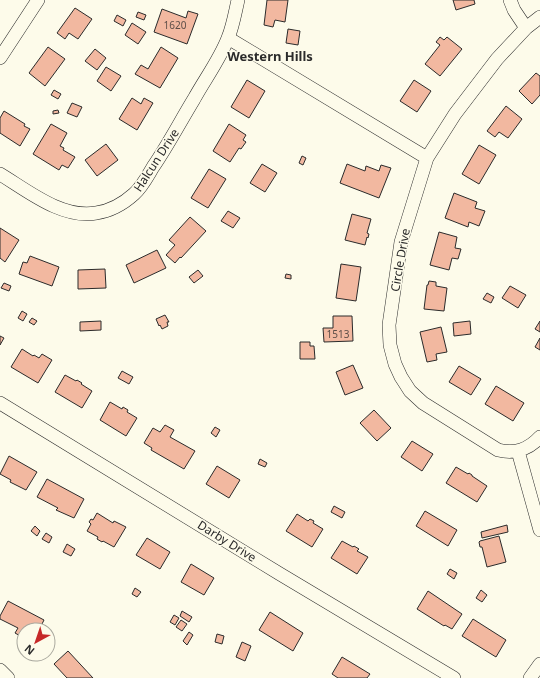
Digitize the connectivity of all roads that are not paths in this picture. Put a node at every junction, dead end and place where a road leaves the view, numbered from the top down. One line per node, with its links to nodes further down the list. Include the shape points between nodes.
1 (38, 0): 7 (street)
2 (238, 0): 6 (street, Halcun Drive)
3 (510, 0): 5 (street)
4 (540, 17): 5 (street, Circle Drive)
5 (526, 28): 8 (street, Circle Drive, via 478,83)
6 (228, 38): 8 (street); 9 (street, Halcun Drive, via 163,153 142,184 125,202 96,213 68,212 52,206)
7 (0, 58)
8 (427, 158): 12 (street, Circle Drive, via 401,242 389,325 390,345 395,364 410,391 422,403 498,450)
9 (0, 174)
10 (0, 403): 17 (street, Darby Drive)
11 (540, 437): 12 (street, via 532,445)
12 (518, 451): 13 (street)
13 (540, 530)
14 (540, 664): 18 (street)
15 (0, 670): 16 (street)
16 (8, 678)
17 (454, 678)
18 (530, 678)

